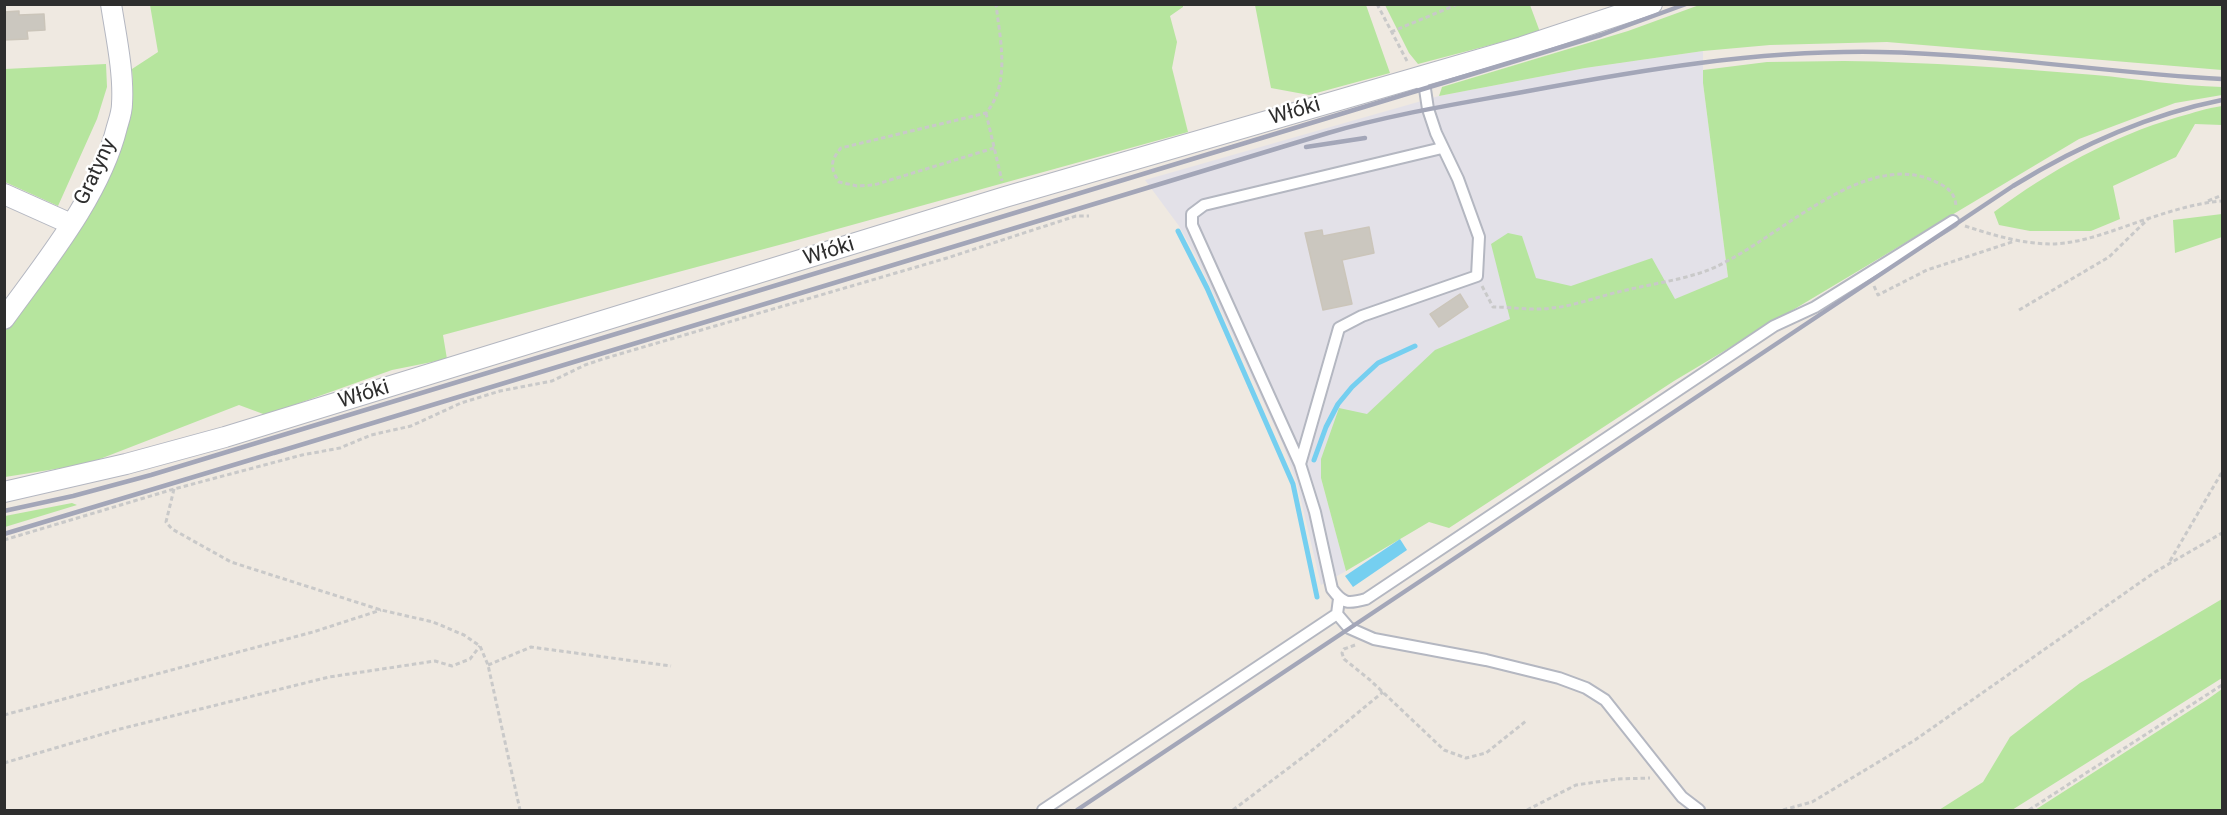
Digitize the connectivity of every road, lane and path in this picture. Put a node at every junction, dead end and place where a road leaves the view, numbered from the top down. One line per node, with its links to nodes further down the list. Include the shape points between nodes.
1 (111, 4): 19 (street, Gratyny, via 122,105 113,142 97,180)
2 (996, 4): 8 (path, via 1003,59 998,89)
3 (1377, 4): 6 (path)
4 (1458, 4): 6 (path)
5 (1652, 4): 7 (street, Włóki)
6 (1391, 32): 7 (path)
7 (1415, 77): 10 (lane, via 1425,89); 13 (street, Włóki)
8 (986, 112): 9 (path); 9 (path, via 841,148 832,159 832,170 839,182 874,185)
9 (994, 148): 13 (path)
10 (1442, 148): 22 (lane, via 1479,237); 25 (lane, via 1204,205 1192,214 1192,225)
11 (4, 194): 19 (street)
12 (2223, 195): 15 (path)
13 (1005, 197): 28 (street, Włóki, via 225,437)
14 (2223, 201): 15 (path)
15 (2203, 203): 17 (path)
16 (1089, 216): 27 (path, via 1076,216 606,358 552,381 500,391 411,426 371,435 340,448)
17 (2150, 218): 20 (path, via 2095,237 2052,244); 23 (path, via 2109,257)
18 (1953, 222): 20 (path); 21 (lane); 22 (path, via 1957,206 1947,187 1931,179 1892,173 1870,178 1834,195 1751,248 1704,271 1551,309 1493,307)
19 (71, 224): 24 (street, Gratyny)
20 (2017, 241): 21 (path, via 1927,270 1878,296)
21 (1869, 273): 32 (lane, via 1815,307 1774,326 1366,599 1351,603)
22 (1477, 276): 25 (lane, via 1362,316 1339,328)
23 (2019, 310)
24 (4, 319)
25 (1300, 464): 32 (lane, via 1332,589)
26 (2223, 472): 31 (path)
27 (174, 489): 30 (path); 33 (path, via 166,522 192,542 231,562)
28 (4, 492)
29 (2223, 533): 31 (path)
30 (4, 540)
31 (2170, 563): 50 (path, via 1915,740 1812,802)
32 (1339, 599): 34 (lane)
33 (381, 610): 36 (path, via 433,622); 41 (path, via 313,632)
34 (1337, 614): 35 (lane, via 1349,628); 46 (lane)
35 (1374, 639): 40 (path, via 1341,653); 44 (lane, via 1486,660 1586,688 1605,700)
36 (480, 646): 37 (path); 43 (path, via 470,659 452,666 435,661 329,677 120,729)
37 (488, 664): 38 (path, via 531,648); 45 (path)
38 (671, 666)
39 (2223, 685): 51 (path)
40 (1383, 692): 42 (path, via 1444,750 1466,758 1486,753); 47 (path)
41 (4, 714)
42 (1526, 722)
43 (4, 763)
44 (1666, 777): 48 (path, via 1576,785); 49 (lane)
45 (520, 810)
46 (1043, 810)
47 (1233, 810)
48 (1527, 810)
49 (1699, 810)
50 (1783, 810)
51 (2029, 810)

